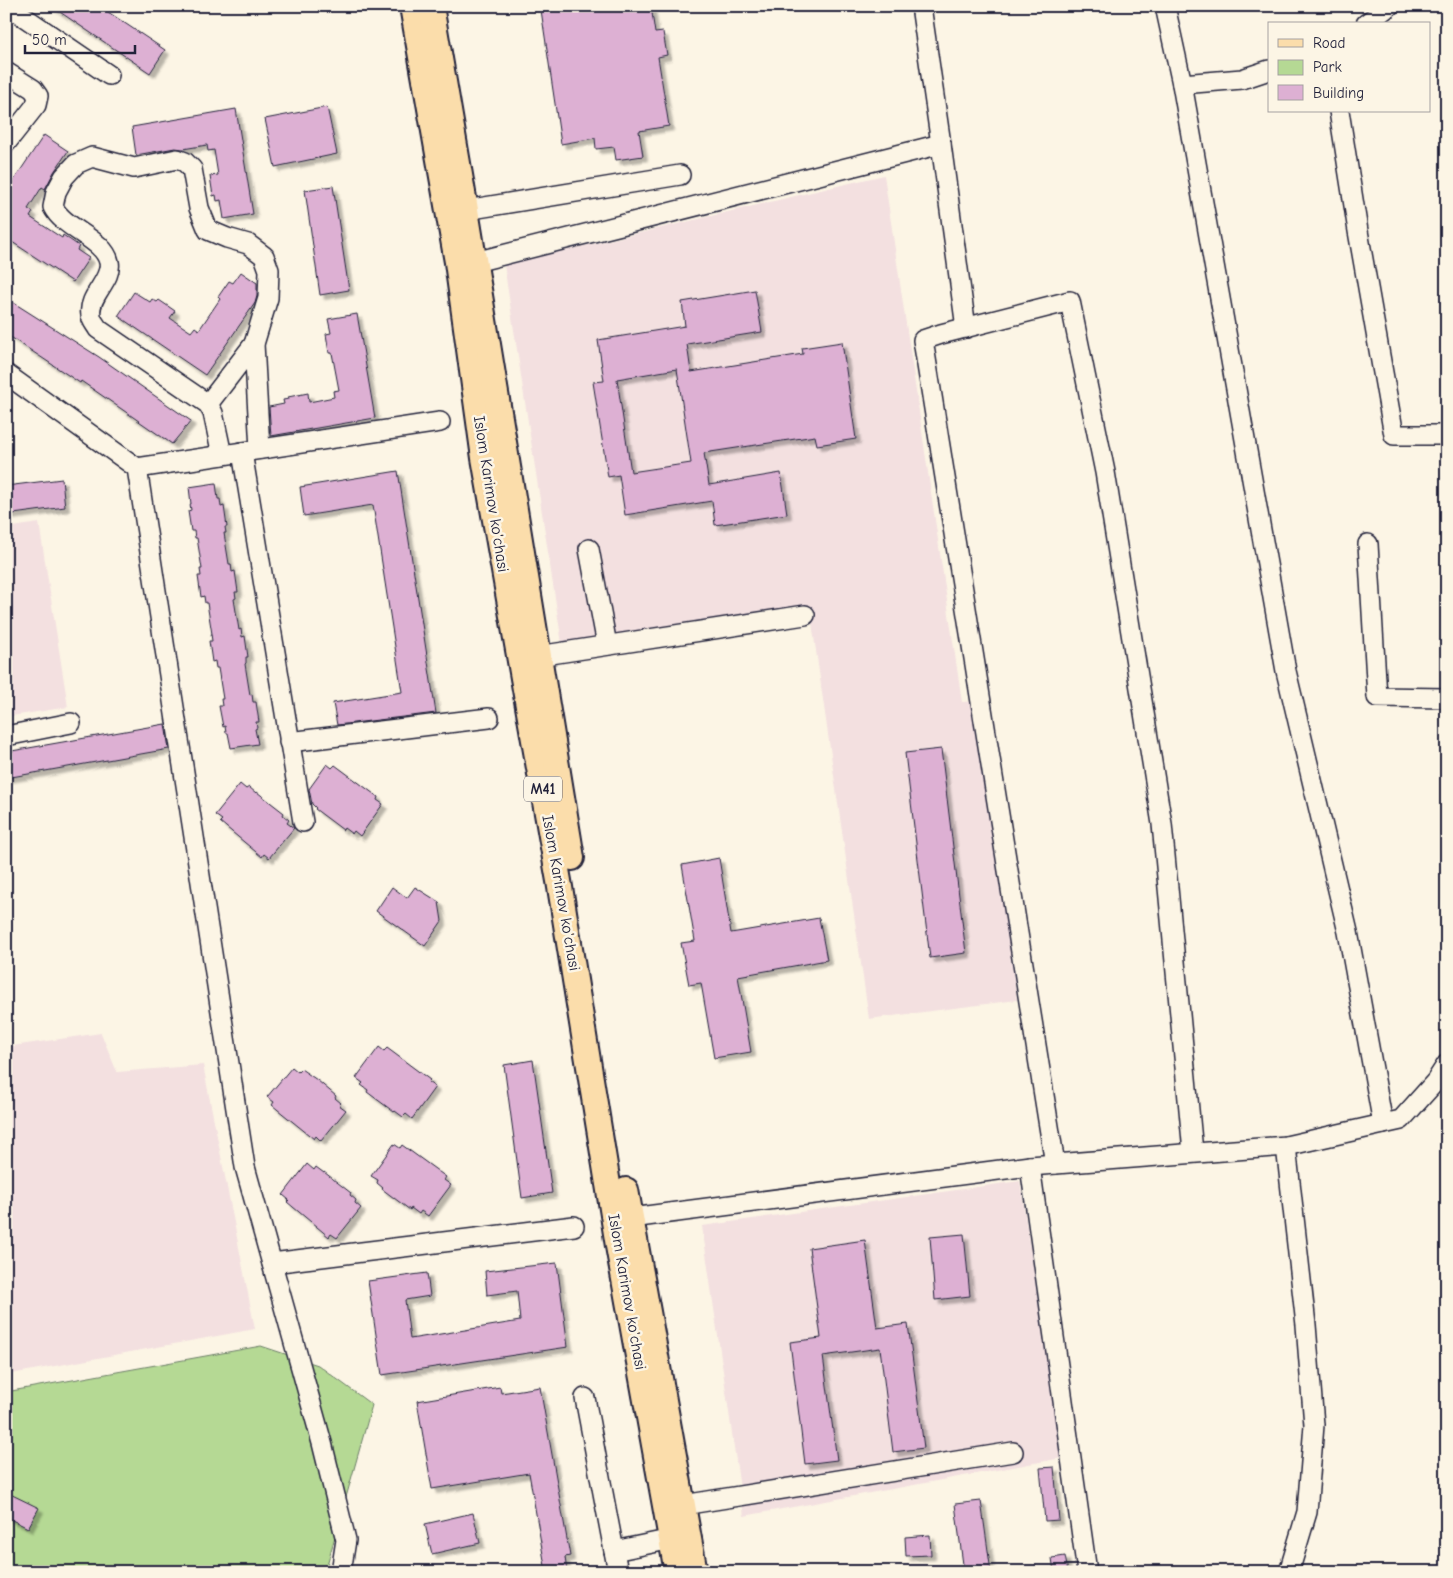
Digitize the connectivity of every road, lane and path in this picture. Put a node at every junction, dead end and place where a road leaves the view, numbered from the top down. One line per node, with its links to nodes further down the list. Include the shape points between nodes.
1 (8, 6): 10 (street)
2 (412, 6): 51 (main road, Islom Karimov ko'chasi / M41, via 457,262 484,458 561,891 618,1246)
3 (431, 6): 16 (main road, Islom Karimov ko'chasi / M41)
4 (921, 6): 14 (street)
5 (1165, 6): 11 (street)
6 (1390, 6): 7 (street)
7 (1369, 22)
8 (1268, 70): 11 (street, via 1242,79)
9 (6, 72): 13 (street, via 33,89 38,96 36,105)
10 (109, 74)
11 (1182, 84): 40 (street, via 1286,671 1348,932)
12 (1339, 112): 23 (street, via 1394,435)
13 (6, 143)
14 (941, 144): 17 (street); 18 (street)
15 (680, 175): 16 (street)
16 (466, 210): 17 (main road, Islom Karimov ko'chasi / M41)
17 (474, 262): 32 (main road, Islom Karimov ko'chasi / M41)
18 (966, 328): 42 (street, via 1070,302 1105,472 1162,824); 43 (street, via 923,340)
19 (254, 344): 21 (street); 21 (street, via 268,298 269,270 264,256 248,244 208,230 198,208 192,169 177,159 134,168 92,157 76,164 64,177 53,207 58,216 102,248 109,262 108,274 93,300 91,315 98,329); 24 (street)
20 (6, 374): 27 (street)
21 (208, 404): 26 (street)
22 (440, 422): 24 (street)
23 (1447, 435)
24 (260, 449): 25 (street)
25 (242, 452): 26 (street); 37 (street)
26 (222, 455): 27 (street)
27 (137, 468): 47 (street, via 245,1167)
28 (1368, 544): 33 (street, via 1376,697)
29 (589, 549): 31 (street)
30 (805, 615): 31 (street)
31 (607, 645): 32 (street)
32 (538, 656): 45 (main road, Islom Karimov ko'chasi / M41)
33 (1447, 698)
34 (489, 718): 37 (street)
35 (71, 723): 36 (street)
36 (6, 736)
37 (289, 742): 38 (street)
38 (304, 822)
39 (1447, 1064): 40 (street, via 1401,1120)
40 (1383, 1124): 41 (street)
41 (1286, 1146): 42 (street); 58 (street, via 1314,1425 1307,1512)
42 (1193, 1152): 43 (street)
43 (1055, 1164): 44 (street)
44 (1030, 1166): 45 (street); 57 (street)
45 (630, 1218): 50 (main road, Islom Karimov ko'chasi / M41)
46 (574, 1226): 47 (street)
47 (272, 1263): 53 (street, via 346,1540)
48 (585, 1398): 52 (street)
49 (1013, 1452): 50 (street)
50 (683, 1505): 56 (main road, Islom Karimov ko'chasi / M41)
51 (672, 1539): 52 (street); 55 (main road, Islom Karimov ko'chasi / M41)
52 (614, 1551): 54 (street)
53 (341, 1572)
54 (618, 1572)
55 (677, 1572)
56 (695, 1572)
57 (1087, 1572)
58 (1289, 1572)

